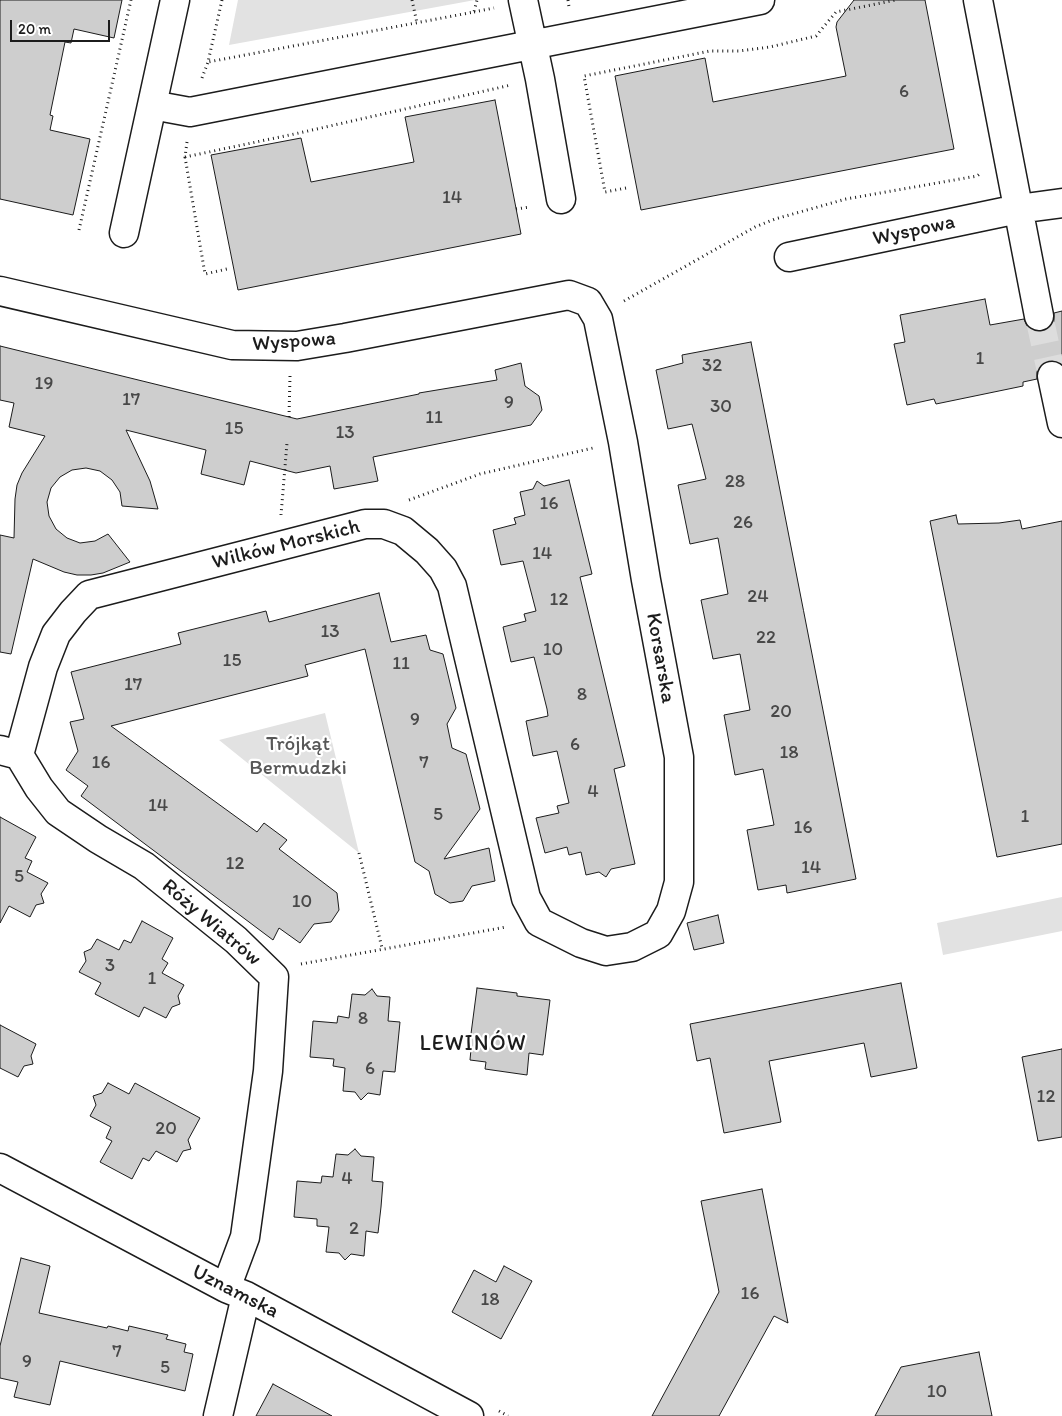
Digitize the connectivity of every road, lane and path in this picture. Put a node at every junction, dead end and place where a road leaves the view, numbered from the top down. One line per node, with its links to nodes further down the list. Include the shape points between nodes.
1 (131, 0): 17 (path)
2 (176, 0): 12 (street)
3 (222, 0): 10 (path, via 208,62)
4 (412, 0): 10 (path)
5 (477, 0): 10 (path, via 474,12)
6 (524, 0): 11 (street)
7 (760, 0): 11 (street)
8 (896, 0): 14 (path, via 836,12 816,36 770,47 710,51 584,76 605,192)
9 (978, 0): 16 (street)
10 (417, 23)
11 (533, 44): 12 (street, via 190,112); 15 (street)
12 (152, 105): 18 (street)
13 (185, 157): 20 (path, via 205,274)
14 (626, 188)
15 (562, 199)
16 (1045, 203): 19 (street, Wyspowa); 23 (street)
17 (79, 230)
18 (124, 232)
19 (789, 257)
20 (227, 269)
21 (0, 291): 22 (street, Wyspowa, via 232,345 297,346 569,295)
22 (588, 302): 26 (street, Korsarska, via 598,319)
23 (1040, 316)
24 (1052, 376): 25 (street)
25 (1062, 423)
26 (623, 442): 28 (path, via 480,474 395,505); 32 (street, Korsarska, via 679,757 679,882 670,911 658,934 632,947 606,951 581,944)
27 (287, 443): 29 (path)
28 (384, 524): 29 (street, Wilków Morskich, via 365,524); 32 (street, Wilków Morskich, via 403,531 427,551 443,569 452,586 526,898)
29 (278, 547): 30 (street, Wilków Morskich, via 89,595 56,634)
30 (10, 753): 34 (street, Róży Wiatrów, via 58,812 144,866 236,940)
31 (359, 853): 33 (path)
32 (539, 922): 33 (path)
33 (382, 948): 34 (path, via 301,963)
34 (274, 977): 36 (street, Róży Wiatrów, via 268,1071)
35 (0, 1168): 36 (street, Uznamska)
36 (236, 1292): 37 (street, Róży Wiatrów); 38 (street, Uznamska)
37 (218, 1416)
38 (470, 1416)

